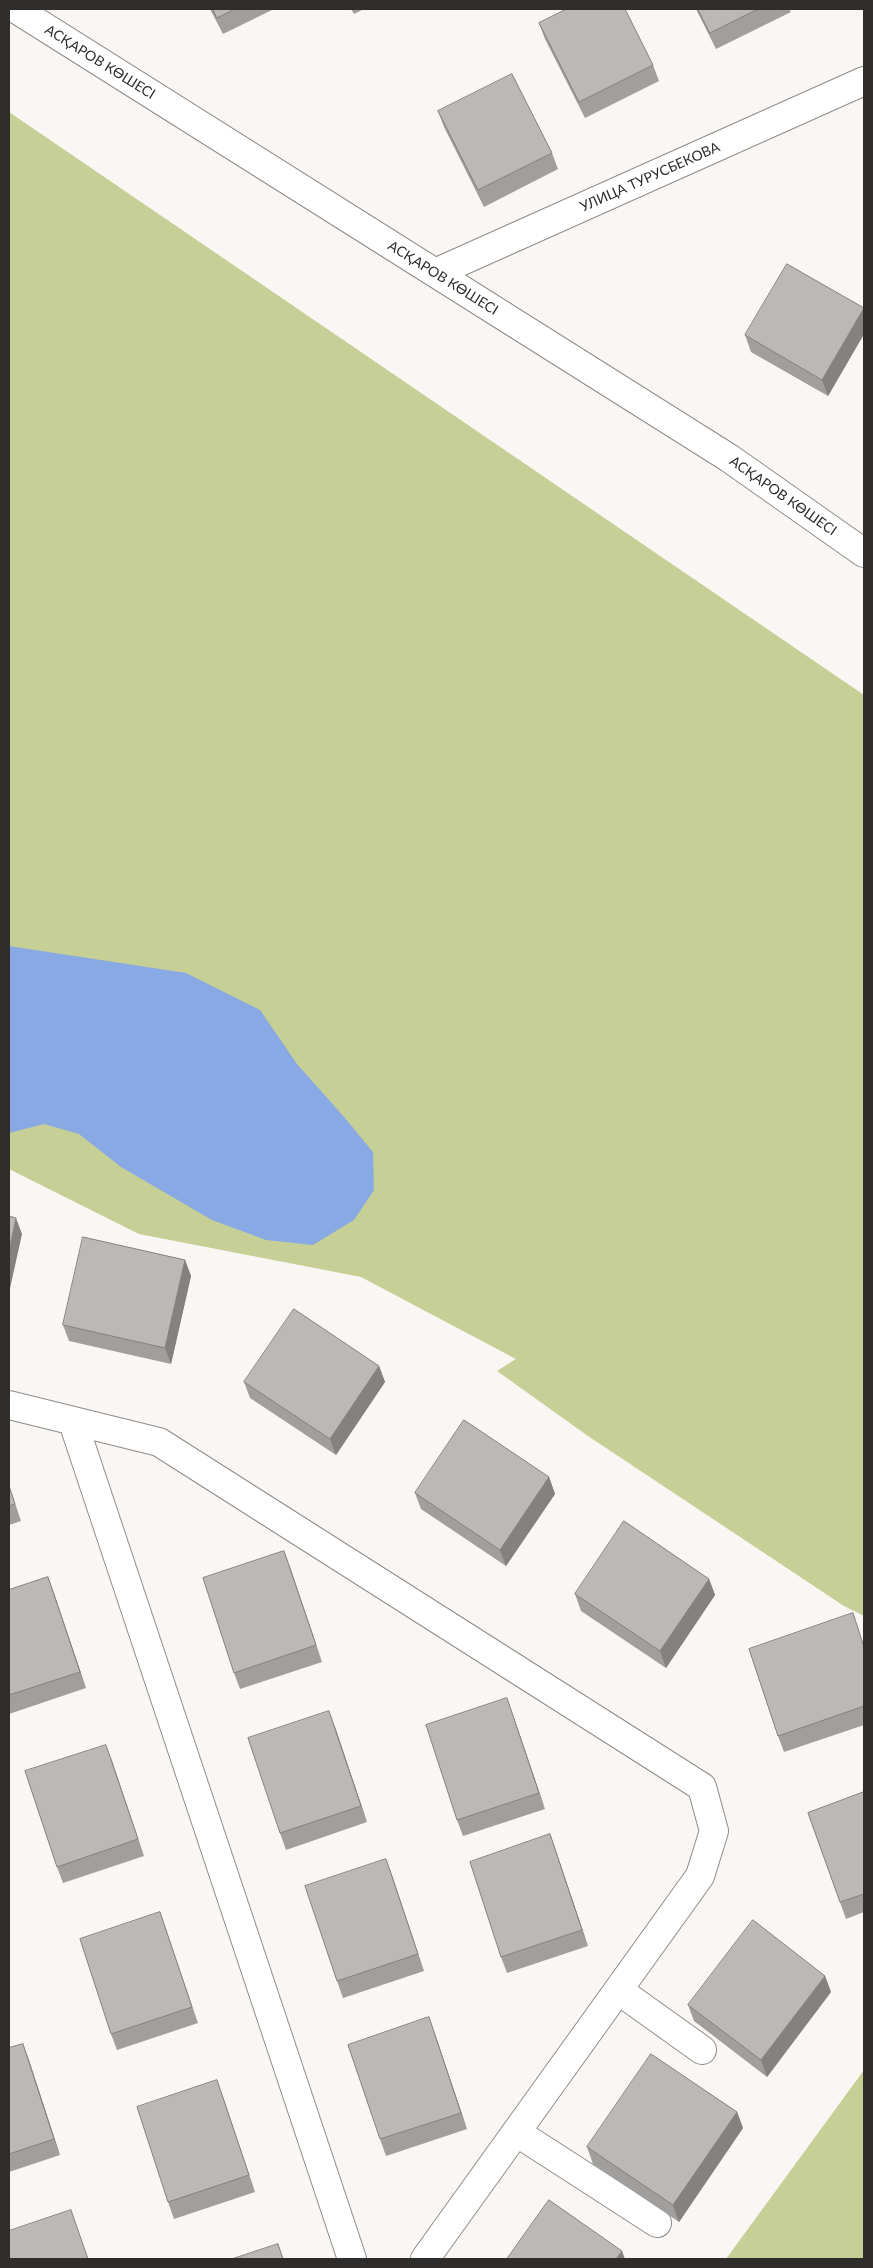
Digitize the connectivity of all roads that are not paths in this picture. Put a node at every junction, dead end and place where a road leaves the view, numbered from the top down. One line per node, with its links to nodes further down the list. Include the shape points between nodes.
1 (22, 10): 3 (street, АСҚАРОВ КӨШЕСІ)
2 (864, 81): 3 (street, УЛИЦА ТУРУСБЕКОВА)
3 (435, 273): 4 (street, АСҚАРОВ КӨШЕСІ, via 729,458)
4 (864, 553)
5 (9, 1405): 6 (street)
6 (74, 1422): 7 (street, via 159,1442 702,1787 714,1831 700,1876); 11 (street)
7 (618, 1990): 8 (street); 9 (street)
8 (702, 2050)
9 (516, 2132): 10 (street); 12 (street)
10 (657, 2223)
11 (352, 2259)
12 (425, 2259)

